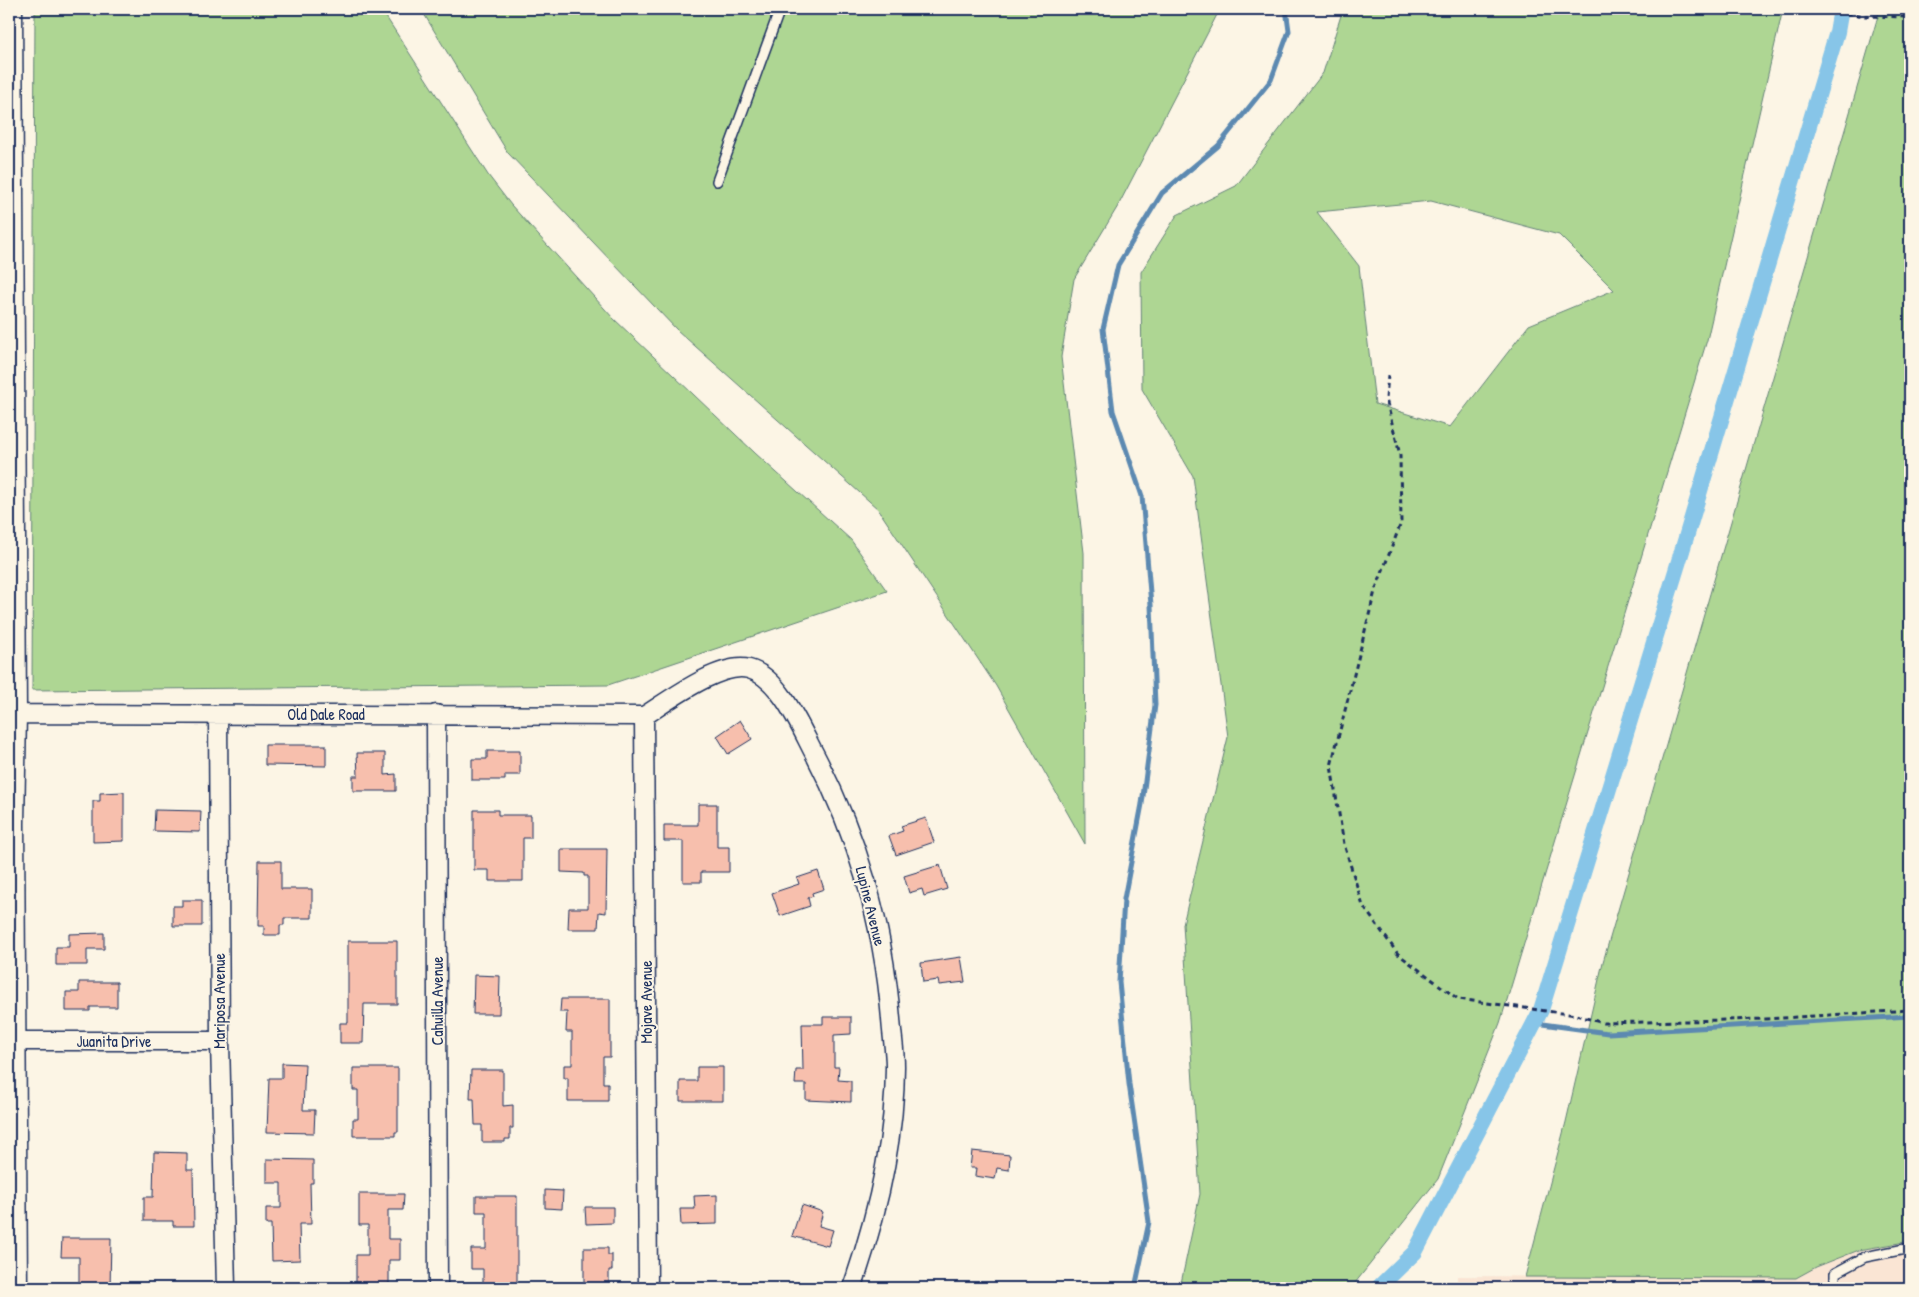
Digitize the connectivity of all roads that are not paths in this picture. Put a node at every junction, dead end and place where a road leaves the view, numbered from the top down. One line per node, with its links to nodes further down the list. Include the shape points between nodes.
1 (13, 9): 4 (street)
2 (780, 9): 3 (lane)
3 (717, 181)
4 (13, 714): 5 (street, Old Dale Road); 8 (street)
5 (218, 714): 6 (street, Old Dale Road); 9 (street, Mariposa Avenue)
6 (436, 714): 7 (street, Old Dale Road); 13 (street, Cahuilla Avenue)
7 (644, 716): 14 (street, Mojave Avenue); 15 (street, Lupine Avenue, via 703,680 730,669 749,669 762,676 794,714 830,783 862,864 879,932 888,987 895,1066 890,1129 879,1195)
8 (13, 1041): 9 (street, Juanita Drive); 11 (street)
9 (220, 1041): 12 (street, Mariposa Avenue)
10 (1910, 1248): 16 (lane, via 1865,1258 1835,1273)
11 (18, 1288)
12 (226, 1288)
13 (438, 1288)
14 (648, 1288)
15 (852, 1288)
16 (1835, 1288)

